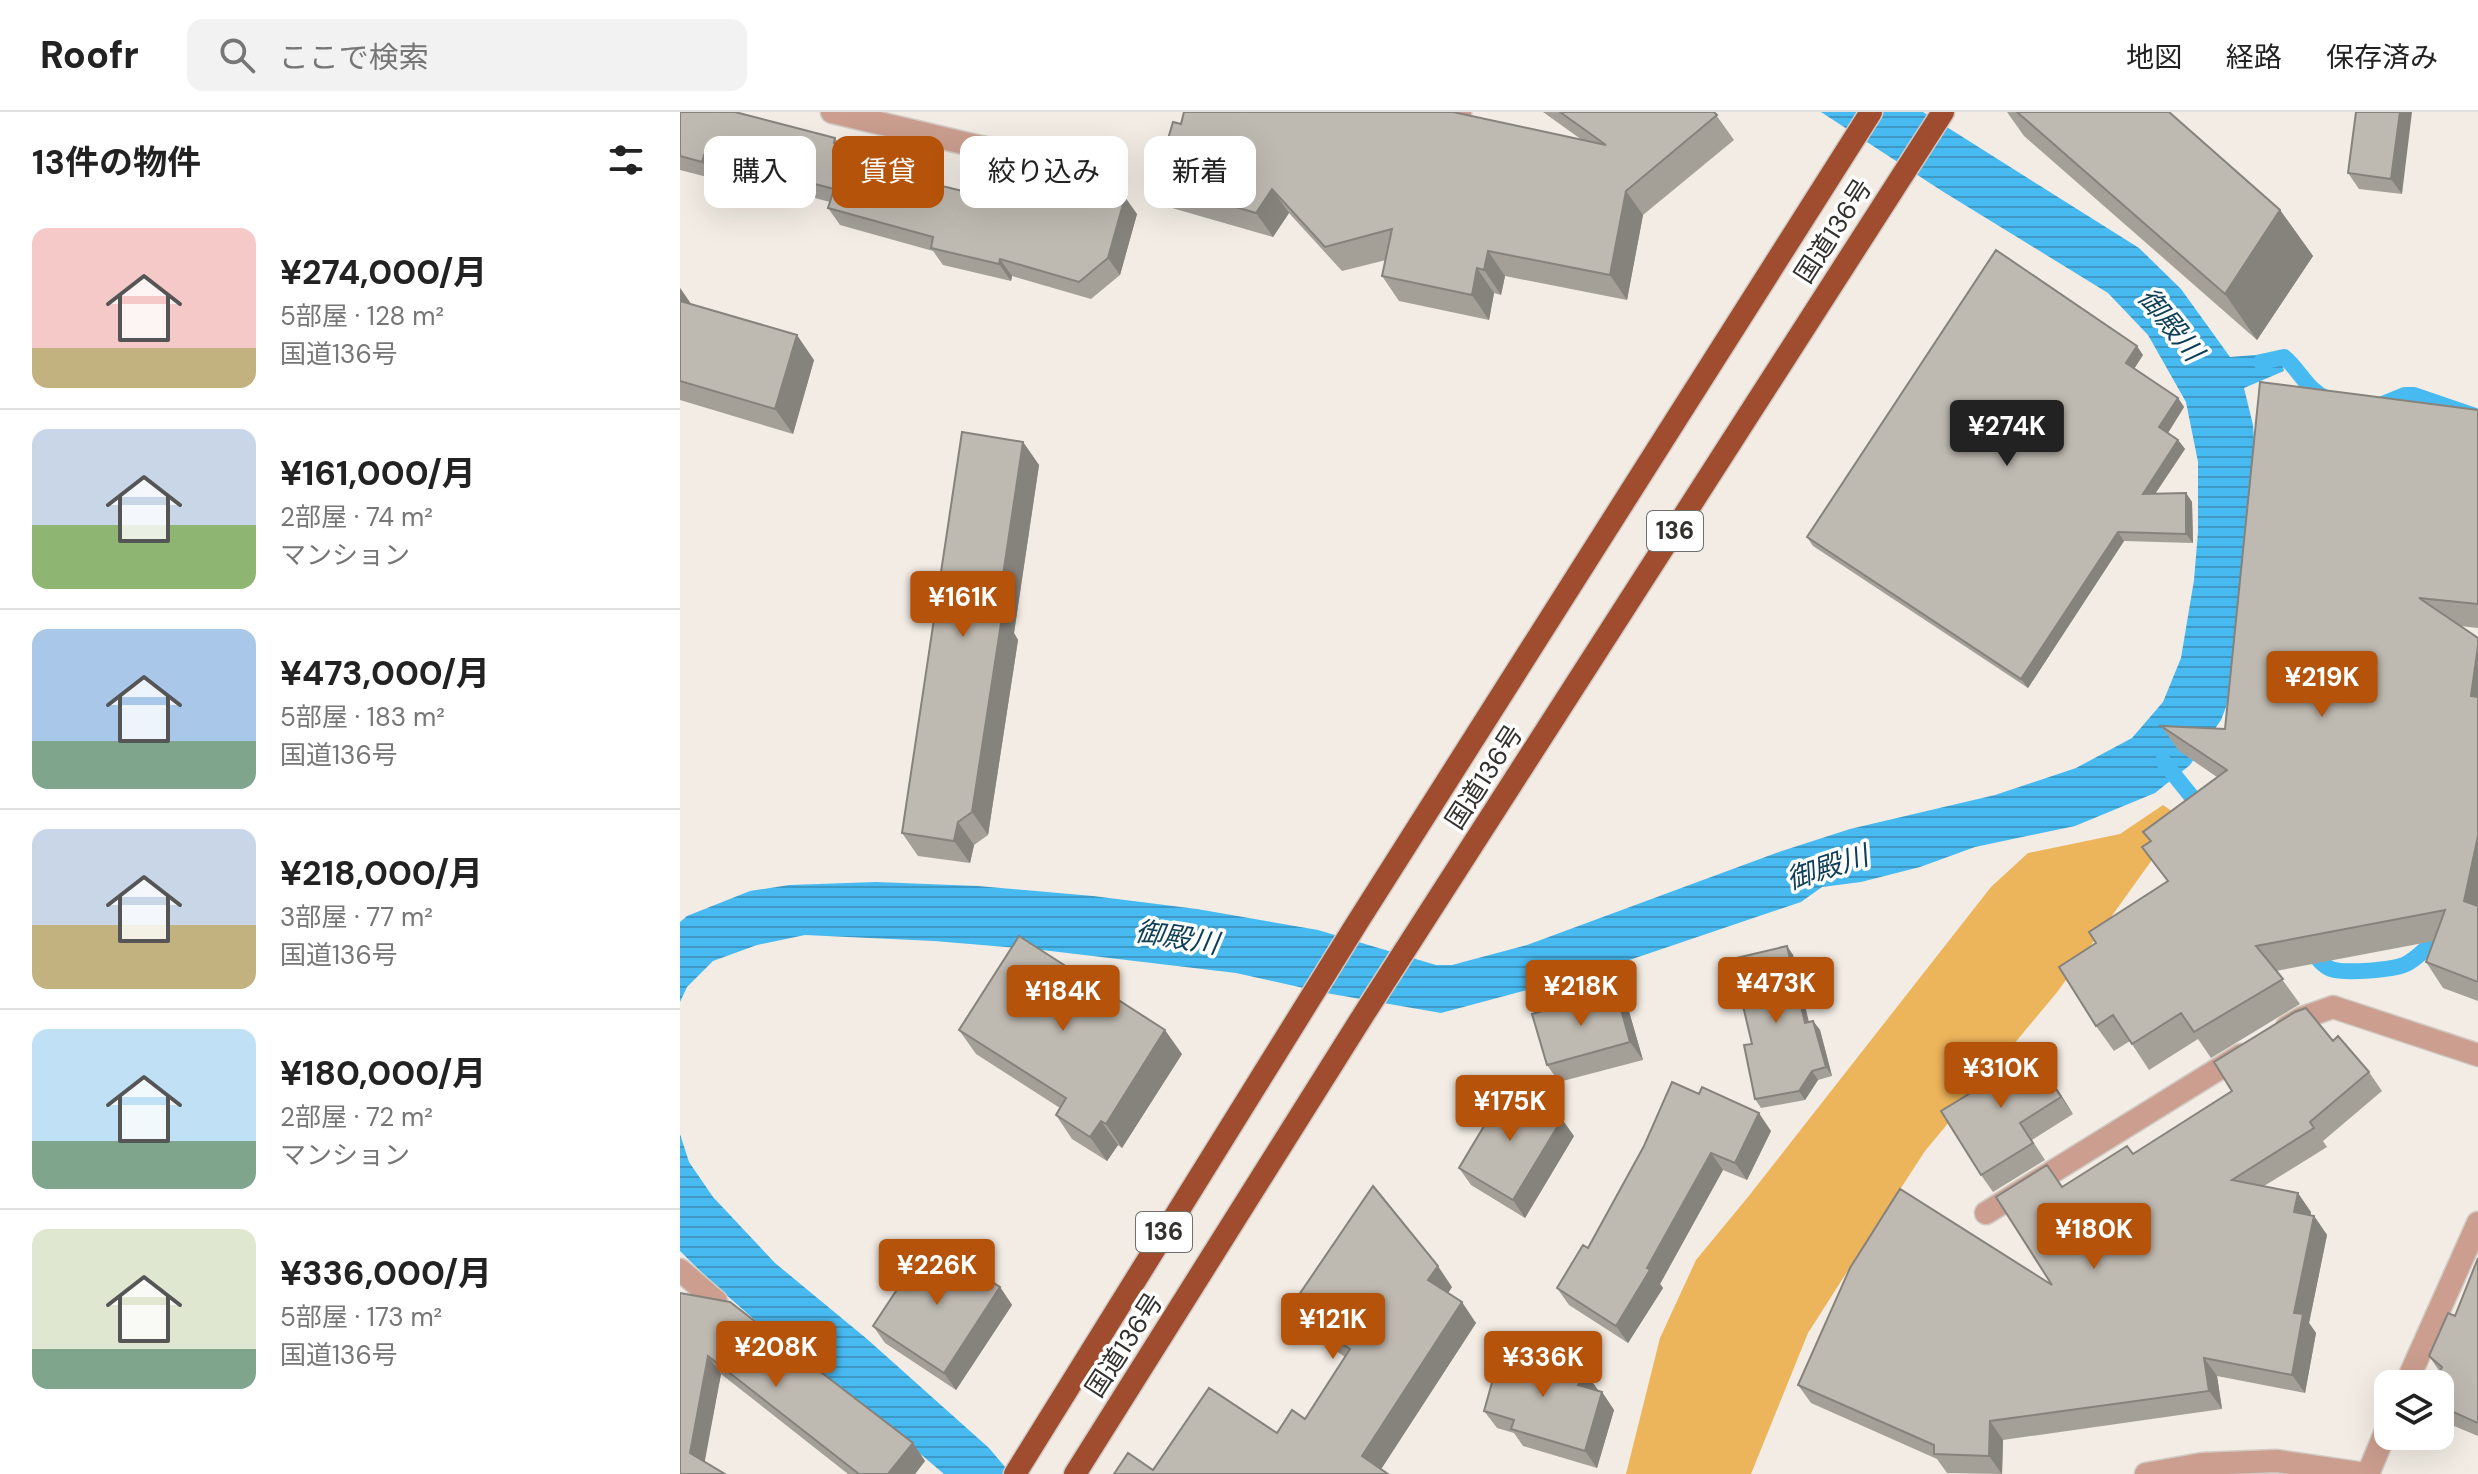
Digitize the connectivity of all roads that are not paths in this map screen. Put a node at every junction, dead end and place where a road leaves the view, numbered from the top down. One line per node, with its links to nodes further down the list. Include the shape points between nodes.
1 (832, 112): 4 (street)
2 (1871, 112): 12 (highway, 国道136号 / 136)
3 (1943, 112): 13 (highway, 国道136号 / 136)
4 (960, 142)
5 (2478, 1055): 6 (street, via 2333,1007 2302,1018)
6 (1986, 1213)
7 (2478, 1223): 10 (street)
8 (680, 1270): 9 (street)
9 (716, 1301)
10 (2412, 1370)
11 (2377, 1450): 15 (street)
12 (1016, 1472)
13 (1075, 1474)
14 (2146, 1474): 15 (street, via 2202,1464 2277,1461)
15 (2366, 1474)

